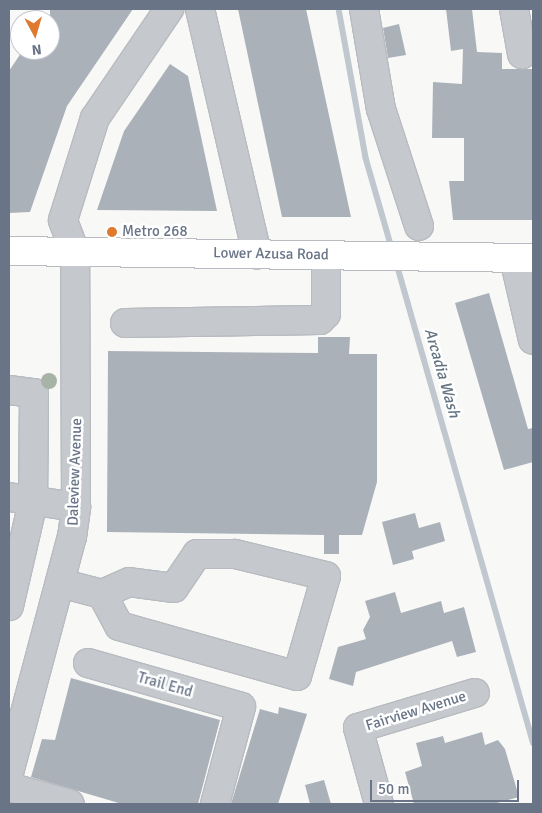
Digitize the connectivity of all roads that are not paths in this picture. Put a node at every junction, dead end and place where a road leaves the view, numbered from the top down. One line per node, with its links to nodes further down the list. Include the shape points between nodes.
1 (169, 9): 8 (street, via 96,118 63,220)
2 (200, 9): 9 (street)
3 (364, 9): 6 (street, via 381,109)
4 (514, 9): 5 (street)
5 (522, 54)
6 (419, 226)
7 (9, 251): 8 (main road, Lower Azusa Road)
8 (75, 252): 9 (main road, Lower Azusa Road); 16 (street, Daleview Avenue)
9 (257, 254): 10 (main road, Lower Azusa Road)
10 (326, 255): 11 (main road, Lower Azusa Road); 12 (street, via 326,314 320,320)
11 (524, 258): 13 (street)
12 (125, 323)
13 (533, 340)
14 (9, 390): 15 (street, via 34,393)
15 (21, 499): 16 (street); 19 (street)
16 (76, 507): 17 (street, Daleview Avenue)
17 (60, 583): 18 (street); 22 (street, Daleview Avenue)
18 (102, 594): 18 (street, via 119,626 298,676 326,576 234,554 197,554 174,588 129,582)
19 (9, 606)
20 (88, 663): 25 (street, Trail End, via 241,708)
21 (475, 693): 26 (street, Fairview Avenue, via 358,729)
22 (9, 774)
23 (9, 787): 24 (street)
24 (70, 804)
25 (215, 804)
26 (378, 804)

